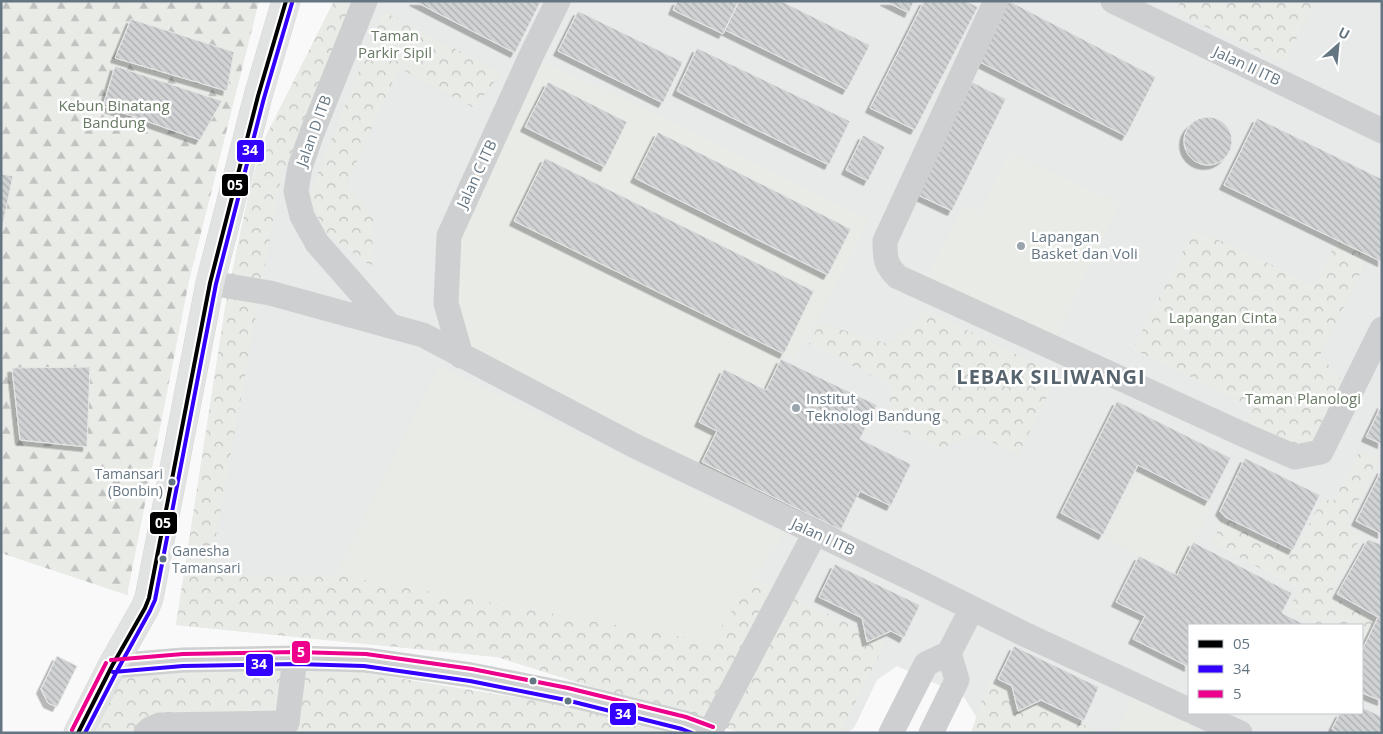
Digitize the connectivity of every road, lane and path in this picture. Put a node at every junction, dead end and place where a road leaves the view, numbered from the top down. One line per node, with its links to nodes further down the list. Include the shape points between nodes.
1 (286, 1): 7 (main road)
2 (365, 1): 8 (street, Jalan D ITB, via 306,150 296,190 302,216 317,243)
3 (558, 1): 10 (street, Jalan C ITB, via 449,236 446,303)
4 (996, 1): 9 (street, via 885,241 885,258 889,268 898,276 1295,457 1321,452)
5 (1113, 1): 6 (street, Jalan II ITB)
6 (1382, 131)
7 (210, 283): 8 (street, via 270,293); 15 (main road, via 149,598)
8 (390, 326): 10 (street, via 423,335)
9 (1382, 329)
10 (462, 356): 11 (street, Jalan I ITB, via 635,446)
11 (815, 533): 16 (street, Jalan I ITB); 20 (street)
12 (965, 622): 13 (street)
13 (950, 654): 23 (street, via 926,664); 24 (street, via 957,680)
14 (294, 658): 15 (street, via 184,660); 18 (street); 19 (street, via 365,660 471,675 587,698)
15 (112, 666): 21 (main road)
16 (1188, 710)
17 (1198, 714): 25 (street)
18 (287, 728): 22 (street, via 160,725)
19 (684, 728): 20 (street)
20 (710, 732)
21 (78, 733)
22 (146, 733)
23 (891, 733)
24 (931, 733)
25 (1240, 733)

